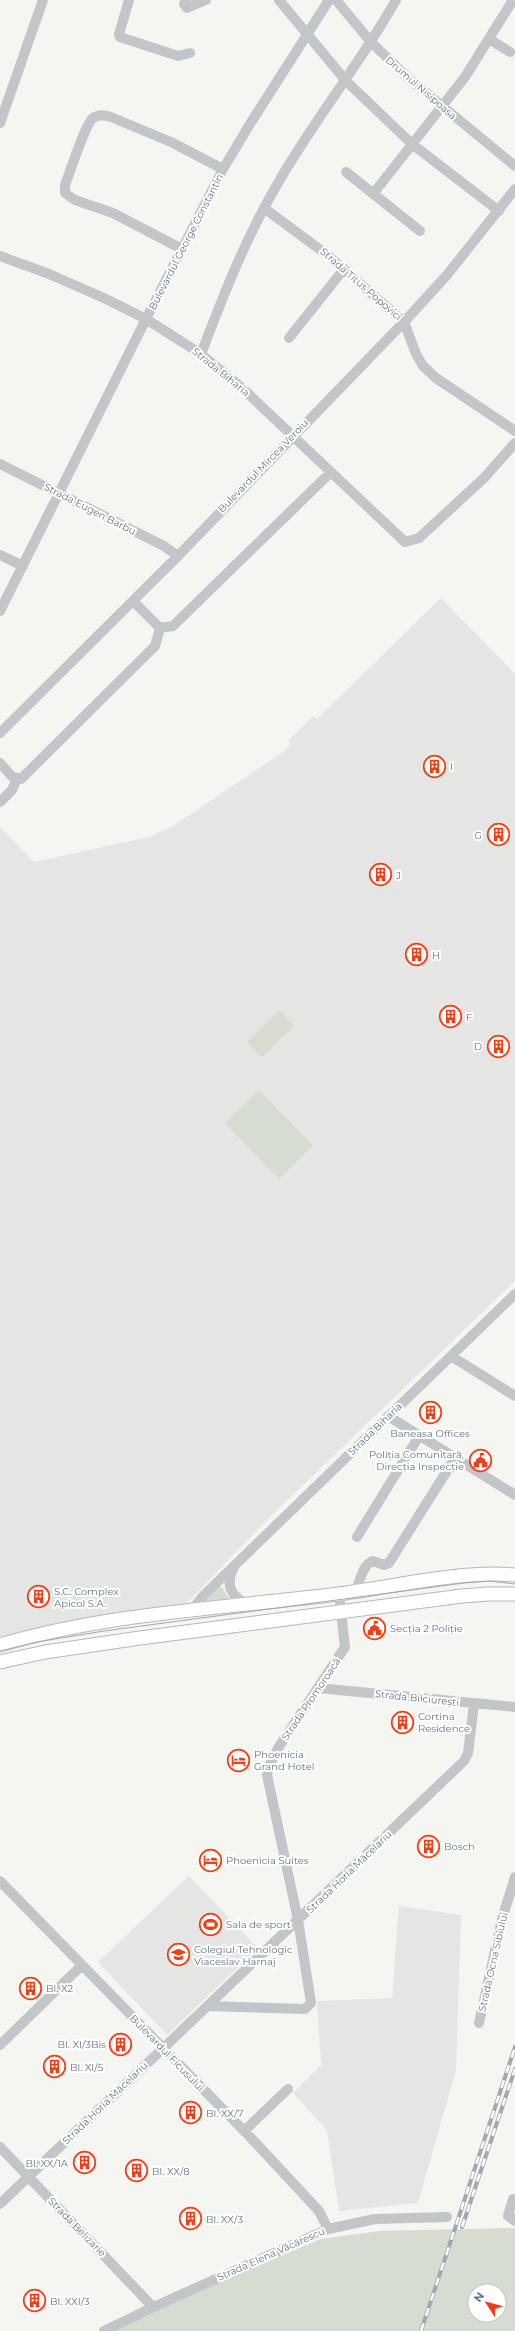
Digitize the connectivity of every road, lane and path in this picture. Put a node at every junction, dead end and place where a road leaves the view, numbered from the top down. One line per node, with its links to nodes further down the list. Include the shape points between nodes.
1 (43, 0): 17 (street)
2 (129, 0): 14 (street, via 120,37 178,56)
3 (186, 0): 4 (street, via 184,4 187,8)
4 (206, 0)
5 (279, 0): 10 (street)
6 (329, 0): 10 (street, Bulevardul George Constantin)
7 (336, 0): 12 (street, Drumul Nisipoasa)
8 (396, 0): 12 (street)
9 (513, 0): 11 (street)
10 (306, 35): 15 (street); 20 (street, Bulevardul George Constantin)
11 (489, 40): 13 (street); 16 (street)
12 (371, 42): 15 (street); 16 (street, Drumul Nisipoasa)
13 (510, 52)
14 (190, 53)
15 (346, 81): 18 (street); 24 (street, via 294,156)
16 (442, 107): 18 (street); 19 (street, Drumul Nisipoasa)
17 (0, 123)
18 (412, 144): 23 (street); 25 (street)
19 (515, 166)
20 (223, 169): 27 (street, Bulevardul George Constantin); 27 (street, via 171,142 111,117 102,114 89,124 65,185 65,193 75,200 113,213)
21 (346, 172): 23 (street)
22 (515, 189): 25 (street, Bulevardul Mircea Veroiu)
23 (373, 194): 26 (street)
24 (264, 208): 29 (street, Strada Titus Popovici); 33 (street, via 233,273)
25 (499, 211): 31 (street, Bulevardul Mircea Veroiu)
26 (420, 231)
27 (182, 249): 30 (street, Bulevardul George Constantin)
28 (0, 256): 30 (street, Strada Biharia, via 49,274)
29 (344, 268): 31 (street, Strada Titus Popovici); 32 (street)
30 (146, 319): 33 (street, Strada Biharia); 39 (street, Bulevardul George Constantin)
31 (404, 322): 34 (street, Strada Titus Popovici, via 423,366 436,378); 35 (street, Bulevardul Mircea Veroiu)
32 (289, 338)
33 (201, 354): 35 (street, Strada Biharia)
34 (515, 431)
35 (292, 435): 38 (street, Strada Biharia); 41 (street, Bulevardul Mircea Veroiu)
36 (515, 443): 38 (street, Strada Biharia, via 484,478 419,538 405,542)
37 (0, 464): 39 (street, Strada Eugen Barbu)
38 (331, 472): 45 (street, via 173,626)
39 (58, 493): 41 (street, Strada Eugen Barbu, via 164,546); 42 (street, Bulevardul George Constantin)
40 (0, 555): 42 (street)
41 (178, 556): 43 (street, Bulevardul Mircea Veroiu)
42 (23, 566): 44 (street, Bulevardul George Constantin)
43 (132, 601): 45 (street); 46 (street, Bulevardul Mircea Veroiu)
44 (0, 611)
45 (160, 628): 48 (street, via 155,646 20,779)
46 (0, 733)
47 (0, 763): 48 (street)
48 (14, 777): 49 (street, via 15,786)
49 (0, 802)
50 (514, 1296): 51 (street, Strada Biharia)
51 (451, 1356): 52 (street); 53 (street, Strada Biharia)
52 (515, 1396)
53 (388, 1416): 54 (street); 58 (street, Strada Biharia)
54 (419, 1436): 55 (street); 57 (street)
55 (455, 1458): 56 (street); 60 (street, via 389,1563 369,1563)
56 (515, 1495)
57 (357, 1537)
58 (236, 1564): 63 (street, Strada Biharia, via 229,1577 229,1587 238,1599); 64 (street, Strada Biharia)
59 (515, 1575): 60 (main road, via 489,1574)
60 (356, 1591): 61 (main road)
61 (339, 1594): 63 (main road); 65 (street, Strada Promoroacă)
62 (515, 1594): 65 (main road, via 488,1594)
63 (250, 1604): 64 (main road)
64 (190, 1612): 66 (main road, via 83,1627)
65 (341, 1612): 67 (main road, via 123,1640); 68 (street, Strada Promoroacă, via 345,1647)
66 (0, 1645)
67 (0, 1662)
68 (318, 1688): 69 (street, Strada Bilciurești); 73 (street, Strada Promoroacă, via 278,1748 267,1775)
69 (474, 1704): 70 (street, Strada Bilciurești); 73 (street, Strada Horia Măcelariu, via 468,1753 464,1761)
70 (515, 1707)
71 (515, 1877): 76 (street, Strada Ocna Sibiului, via 502,1919)
72 (1, 1885): 74 (street, Bulevardul Ficusului)
73 (298, 1920): 75 (street, Strada Horia Măcelariu); 75 (street, Strada Promoroacă, via 309,2007 305,2009)
74 (82, 1965): 77 (street); 78 (street, Bulevardul Ficusului)
75 (208, 2006): 78 (street, Strada Horia Măcelariu)
76 (479, 2024)
77 (0, 2045)
78 (163, 2048): 80 (street, Bulevardul Ficusului); 82 (street, Strada Horia Măcelariu)
79 (288, 2089): 80 (street)
80 (244, 2131): 87 (street, Bulevardul Ficusului, via 319,2210)
81 (0, 2147): 82 (street, Strada Belizarie)
82 (29, 2177): 84 (street, Strada Horia Măcelariu); 88 (street, Strada Belizarie)
83 (512, 2199): 86 (street, via 508,2216)
84 (0, 2204)
85 (448, 2218): 87 (street, Strada Elena Văcărescu, via 375,2219)
86 (515, 2221)
87 (328, 2229): 88 (street, Strada Elena Văcărescu)
88 (153, 2307): 89 (street, Strada Elena Văcărescu)
89 (104, 2331)

